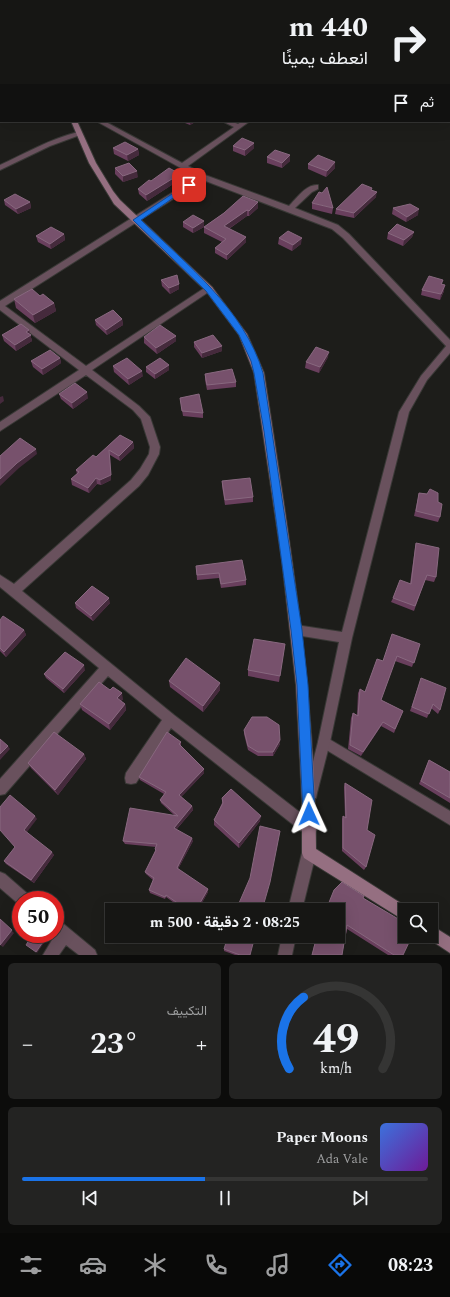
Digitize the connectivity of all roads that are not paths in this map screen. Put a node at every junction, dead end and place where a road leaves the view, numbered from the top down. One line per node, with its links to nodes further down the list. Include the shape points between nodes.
1 (74, 122): 6 (main road)
2 (101, 122): 7 (street)
3 (227, 122): 5 (street)
4 (245, 122): 5 (street)
5 (238, 127): 7 (street)
6 (78, 134): 8 (street, via 61,139); 12 (main road, via 98,176 117,202)
7 (182, 167): 9 (street)
8 (0, 168)
9 (202, 176): 11 (street); 12 (street)
10 (315, 187): 11 (street)
11 (291, 208): 15 (street, via 335,226 342,232)
12 (136, 220): 13 (main road); 14 (street)
13 (208, 289): 16 (street); 20 (main road, via 243,334 255,361)
14 (0, 305): 16 (street)
15 (450, 346): 21 (street, via 424,378 404,412)
16 (84, 371): 17 (street); 19 (street, via 145,417 155,447 154,454 135,483)
17 (0, 426)
18 (0, 580): 19 (street)
19 (14, 591): 22 (street)
20 (296, 630): 21 (street); 27 (main road)
21 (346, 638): 24 (street)
22 (108, 667): 23 (street); 26 (street)
23 (170, 719): 25 (street); 29 (street)
24 (324, 742): 27 (street); 28 (street)
25 (131, 778)
26 (0, 789)
27 (309, 798): 29 (main road)
28 (450, 818)
29 (310, 829): 30 (main road)
30 (309, 852): 33 (street); 34 (main road)
31 (0, 879): 32 (street)
32 (14, 891)
33 (297, 903)
34 (398, 909)
35 (64, 933): 41 (street)
36 (438, 937): 39 (main road)
37 (55, 943): 40 (street)
38 (288, 943): 42 (street)
39 (450, 946)
40 (50, 955)
41 (90, 955)
42 (285, 955)

